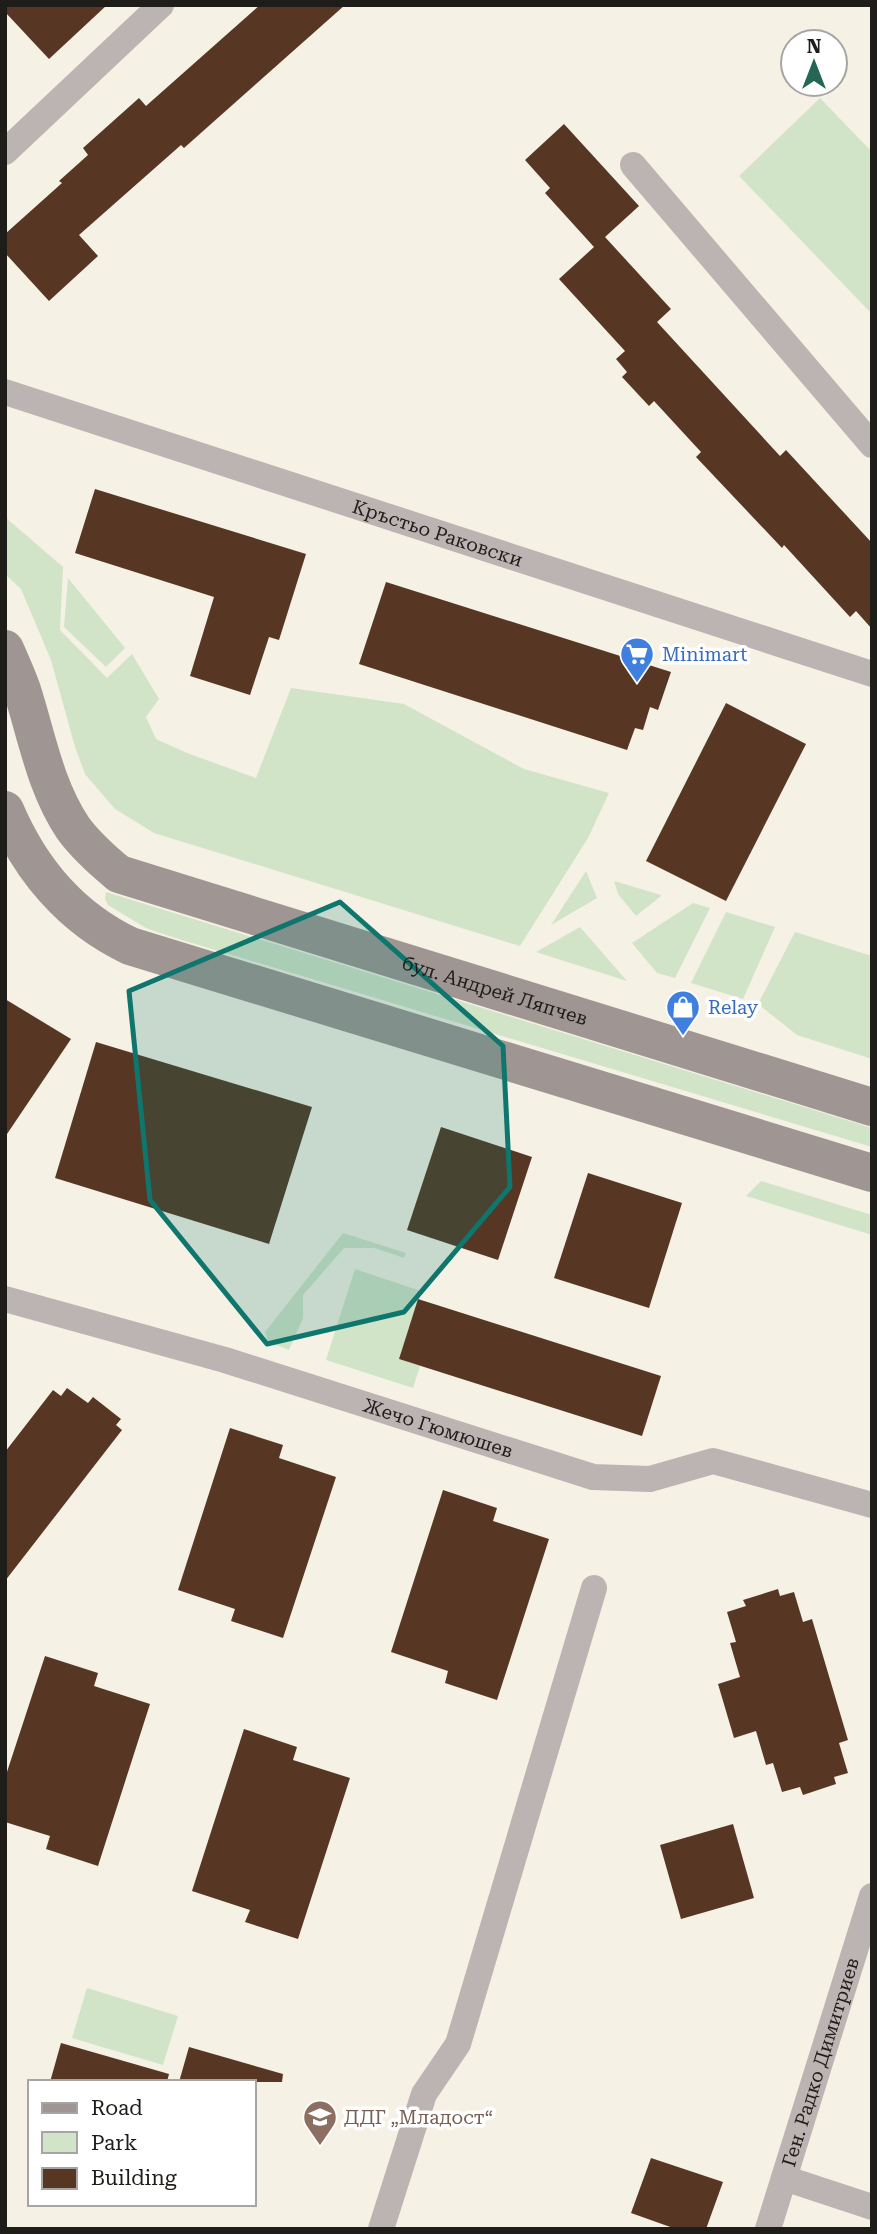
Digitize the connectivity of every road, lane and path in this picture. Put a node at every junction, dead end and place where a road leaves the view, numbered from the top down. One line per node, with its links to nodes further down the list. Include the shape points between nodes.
1 (161, 5): 2 (street)
2 (5, 152)
3 (633, 165): 5 (street)
4 (5, 392): 7 (street, Кръстьо Раковски)
5 (872, 445)
6 (5, 649): 9 (main road, бул. Андрей Ляпчев, via 60,806 97,857 119,874)
7 (872, 674)
8 (5, 810): 10 (main road, via 32,861 56,892 86,921 130,946)
9 (872, 1107)
10 (872, 1173)
11 (5, 1299): 12 (street, Жечо Гюмюшев, via 225,1360 593,1477 650,1479 713,1461)
12 (872, 1505)
13 (594, 1588): 17 (street, via 458,2044 424,2094)
14 (872, 1896): 15 (street, Ген. Радко Димитриев)
15 (784, 2178): 16 (street); 18 (street, Ген. Радко Димитриев)
16 (872, 2207)
17 (381, 2229)
18 (768, 2229)

